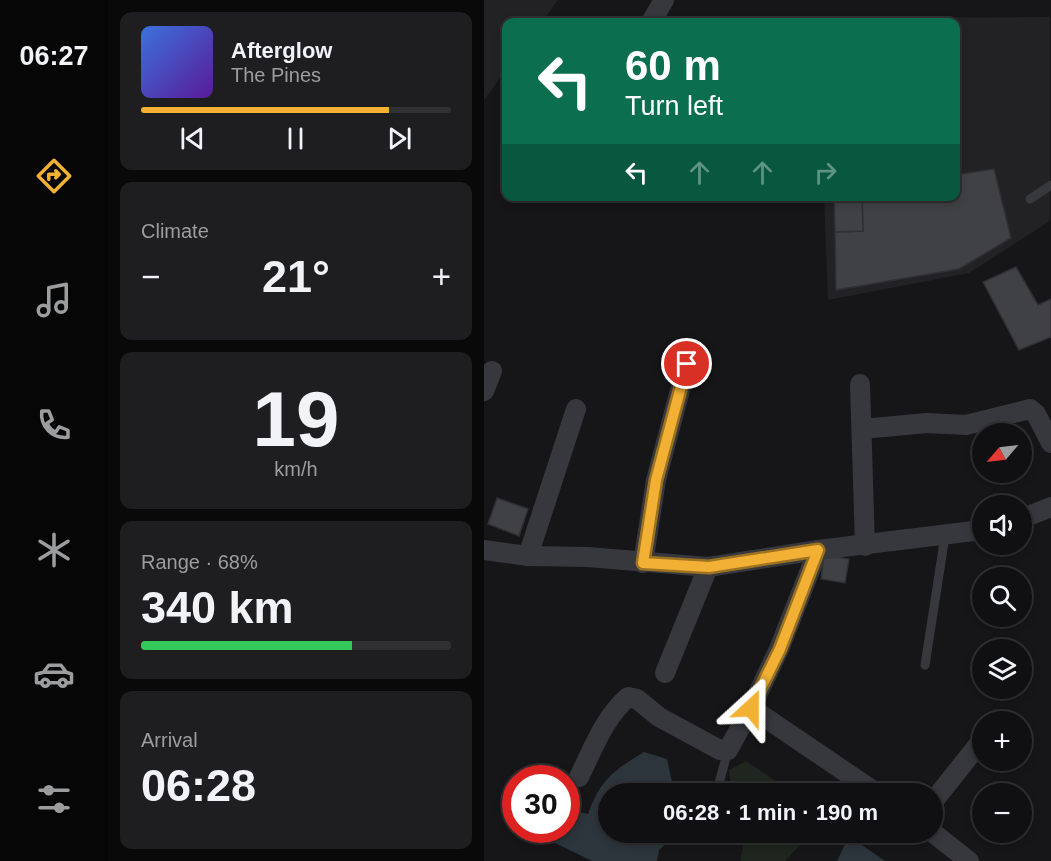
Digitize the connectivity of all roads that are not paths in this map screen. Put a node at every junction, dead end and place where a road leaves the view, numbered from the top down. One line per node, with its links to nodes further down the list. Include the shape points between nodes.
1 (664, 0): 2 (street)
2 (653, 18)
3 (1051, 185): 4 (lane)
4 (1030, 199)
5 (687, 364): 20 (street, via 656,480)
6 (492, 371): 8 (street)
7 (860, 384): 10 (street)
8 (484, 391)
9 (576, 409): 19 (street)
10 (862, 429): 11 (street, via 927,423 966,425 1030,409); 16 (street)
11 (1051, 443)
12 (1051, 507): 13 (street)
13 (1032, 515)
14 (972, 532): 15 (street)
15 (945, 536): 16 (street); 22 (lane)
16 (865, 546): 18 (street)
17 (484, 550): 19 (street)
18 (818, 550): 21 (street); 24 (street, via 780,649)
19 (528, 556): 20 (street)
20 (643, 563): 21 (street)
21 (709, 567): 23 (street)
22 (925, 665)
23 (665, 673)
24 (751, 708): 25 (street); 29 (street)
25 (728, 750): 27 (street, via 720,750 628,697 603,728); 28 (lane)
26 (972, 753): 30 (street)
27 (580, 775)
28 (718, 783)
29 (862, 783)
30 (943, 789)
31 (943, 841): 32 (street)
32 (969, 861)

